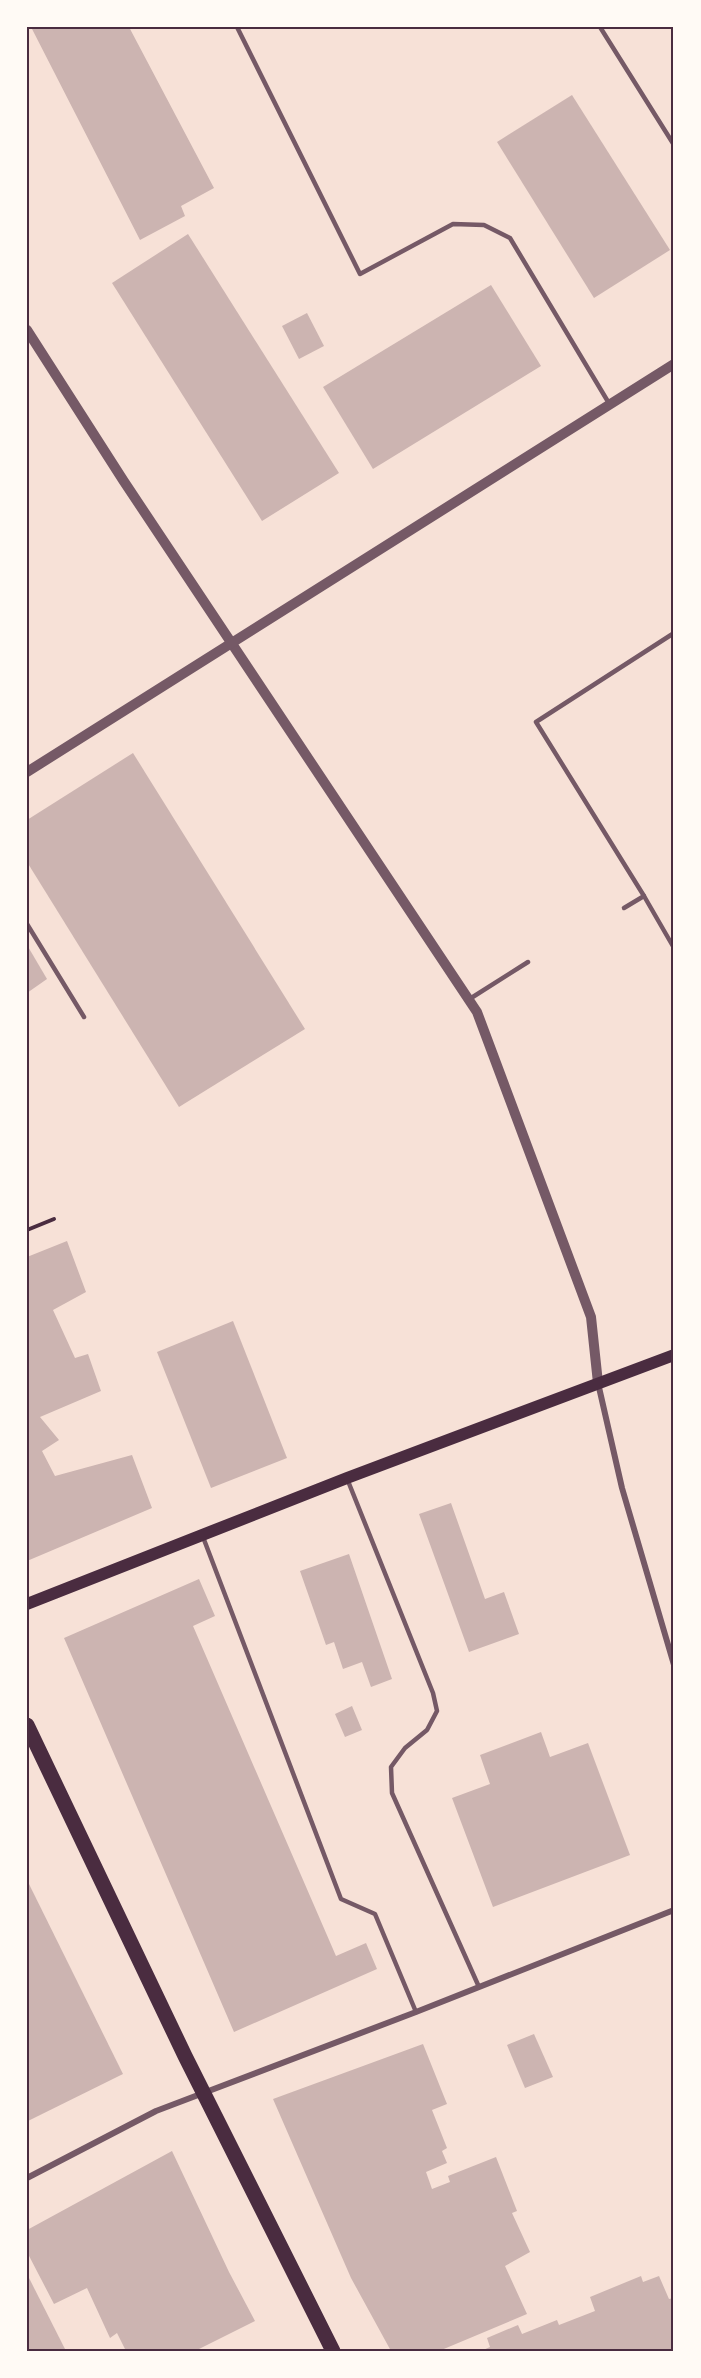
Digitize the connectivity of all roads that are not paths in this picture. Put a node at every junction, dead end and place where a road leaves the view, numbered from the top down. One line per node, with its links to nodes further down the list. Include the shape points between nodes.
1 (237, 27): 6 (lane, via 360,274 453,224 484,225 510,238)
2 (600, 27): 3 (lane)
3 (674, 145)
4 (27, 330): 8 (street)
5 (674, 364): 6 (street)
6 (610, 405): 8 (street)
7 (674, 633): 10 (lane, via 536,722)
8 (232, 642): 9 (street); 15 (street)
9 (27, 772)
10 (644, 896): 11 (lane); 13 (lane)
11 (624, 908)
12 (27, 924): 16 (lane)
13 (674, 948)
14 (528, 962): 15 (lane)
15 (468, 1000): 18 (street, via 477,1012 591,1317)
16 (84, 1017)
17 (674, 1355): 18 (main road)
18 (598, 1383): 19 (main road); 22 (street, via 622,1488)
19 (347, 1478): 20 (main road); 25 (lane, via 433,1693 437,1712 427,1730 391,1767 392,1793)
20 (203, 1535): 21 (main road); 26 (lane, via 341,1899 375,1914)
21 (27, 1604)
22 (674, 1665)
23 (27, 1725): 27 (main road)
24 (674, 1910): 25 (street)
25 (479, 1987): 26 (street)
26 (416, 2012): 27 (street)
27 (202, 2092): 28 (street, via 152,2113); 29 (main road)
28 (27, 2178)
29 (333, 2351)

